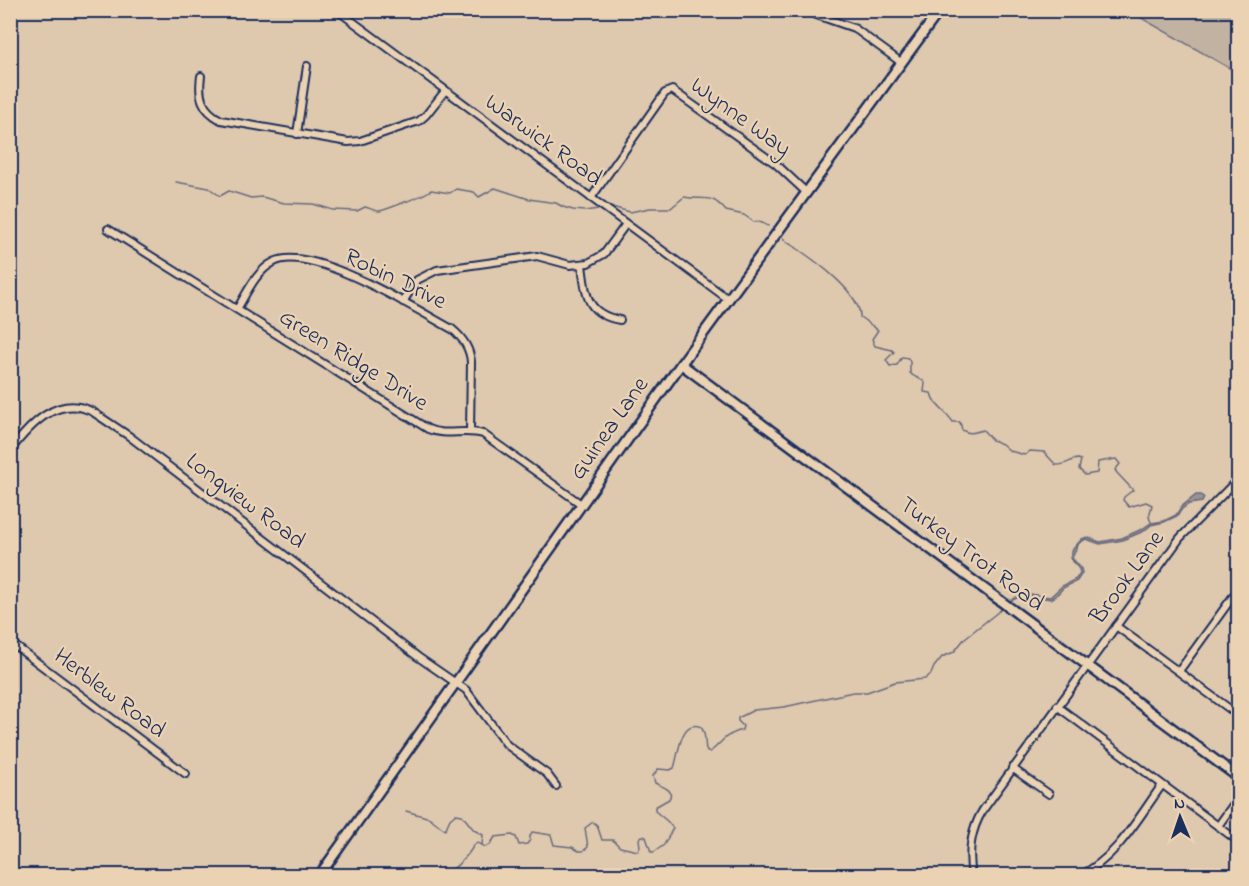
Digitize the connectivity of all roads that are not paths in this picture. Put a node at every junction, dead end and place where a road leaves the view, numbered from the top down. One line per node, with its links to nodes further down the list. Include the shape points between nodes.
1 (337, 10): 7 (street, Warwick Road)
2 (802, 10): 4 (street, via 854,28)
3 (940, 10): 4 (street, Guinea Lane)
4 (902, 63): 9 (street, Guinea Lane)
5 (307, 66): 8 (street)
6 (201, 76): 8 (street, via 200,96 204,107 214,116)
7 (445, 91): 8 (street, via 419,121 360,141); 10 (street, Warwick Road)
8 (297, 134)
9 (807, 193): 10 (street, Wynne Way, via 776,164 672,90 665,93); 14 (street, Guinea Lane)
10 (591, 198): 11 (street, Warwick Road)
11 (626, 224): 13 (street, via 604,254); 14 (street, Warwick Road)
12 (108, 228): 16 (street, Green Ridge Drive)
13 (582, 265): 15 (street, via 537,256 437,270 417,280); 17 (street, via 592,307 606,317)
14 (728, 299): 18 (street, Guinea Lane)
15 (403, 302): 16 (street, Robin Drive, via 360,278 288,258 273,262 260,273); 19 (street, Robin Drive, via 452,329 466,344 471,362)
16 (237, 309): 19 (street, Green Ridge Drive, via 428,429 444,434)
17 (620, 320)
18 (681, 364): 22 (street, Guinea Lane); 26 (street, Turkey Trot Road)
19 (470, 431): 22 (street, Green Ridge Drive, via 495,441)
20 (10, 451): 28 (street, Longview Road, via 48,413 70,407 87,409 129,436)
21 (1239, 479): 24 (street, Brook Lane, via 1185,532)
22 (581, 504): 28 (street, Guinea Lane)
23 (1234, 595): 27 (street)
24 (1116, 626): 26 (street, Brook Lane); 27 (street)
25 (10, 642): 32 (street, Herblew Road)
26 (1088, 665): 29 (street, Brook Lane); 33 (street, Turkey Trot Road)
27 (1179, 671): 30 (street)
28 (455, 683): 35 (street, Longview Road, via 471,695 507,745 547,774); 40 (street, Guinea Lane)
29 (1057, 706): 31 (street, Brook Lane); 34 (street)
30 (1239, 715)
31 (1012, 768): 36 (street); 41 (street, Brook Lane, via 975,826 969,851)
32 (186, 774)
33 (1239, 777)
34 (1162, 785): 38 (street); 42 (street, via 1109,856)
35 (556, 786)
36 (1049, 794)
37 (1239, 798): 38 (street)
38 (1218, 826): 39 (street)
39 (1239, 841)
40 (320, 876)
41 (972, 876)
42 (1079, 876)

